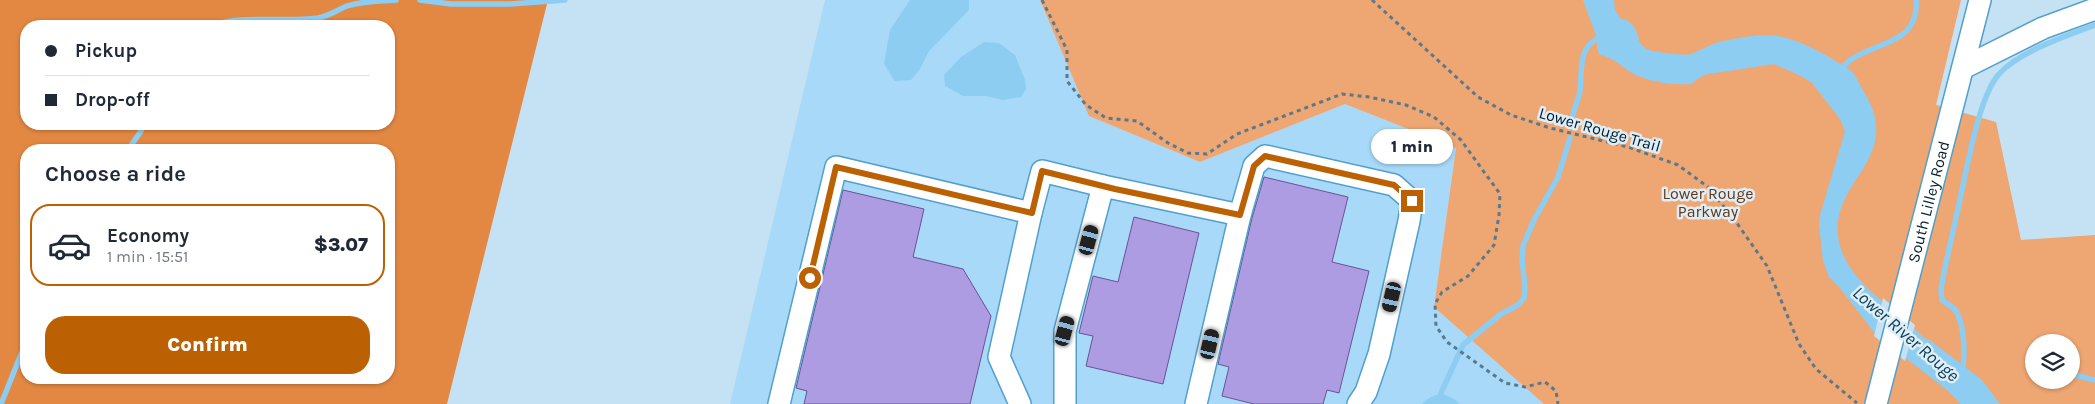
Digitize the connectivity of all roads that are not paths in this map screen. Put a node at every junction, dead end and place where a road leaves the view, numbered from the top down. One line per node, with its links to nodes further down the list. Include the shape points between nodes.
1 (1980, 0): 3 (street, South Lilley Road)
2 (2095, 9): 3 (street, via 2043,28)
3 (1963, 68): 12 (street, South Lilley Road)
4 (1104, 186): 5 (street, via 1042,171); 6 (street); 9 (street, via 1065,331)
5 (1032, 213): 7 (street, via 836,167); 8 (street, via 999,358)
6 (1240, 215): 10 (street); 11 (street, via 1254,166 1265,156 1394,185 1412,201 1379,354 1366,392)
7 (779, 404)
8 (1020, 404)
9 (1066, 404)
10 (1196, 404)
11 (1358, 404)
12 (1876, 404)

